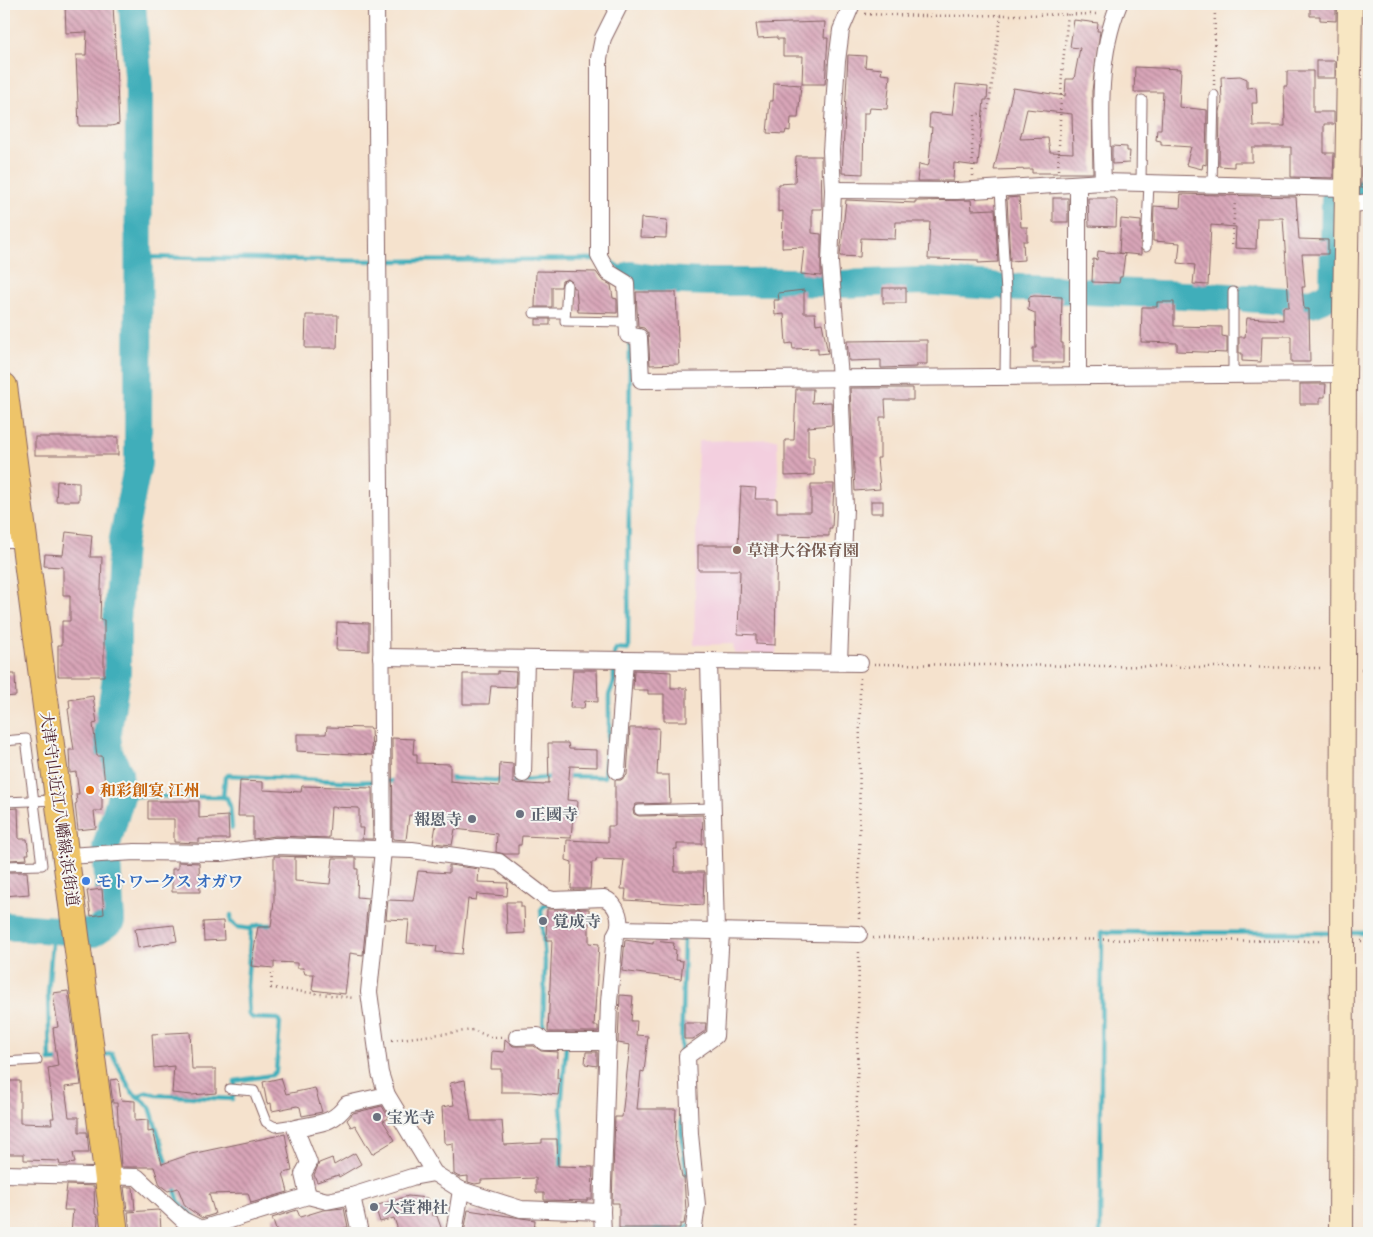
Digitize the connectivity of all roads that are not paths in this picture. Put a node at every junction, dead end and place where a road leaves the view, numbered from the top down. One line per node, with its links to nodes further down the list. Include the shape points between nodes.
1 (376, 4): 29 (street)
2 (620, 4): 21 (street, via 603,38 599,58 599,256 608,272 626,283)
3 (1350, 4): 14 (street)
4 (850, 8): 13 (street, via 836,61 831,151)
5 (1116, 9): 8 (street, via 1102,80)
6 (1214, 95): 11 (lane)
7 (1142, 100): 9 (lane)
8 (1103, 182): 9 (street); 10 (street)
9 (1145, 184): 11 (street); 16 (lane)
10 (1070, 185): 12 (street); 24 (street)
11 (1212, 186): 14 (street)
12 (1000, 189): 13 (street); 25 (lane, via 1006,293)
13 (833, 190): 26 (street, via 830,263)
14 (1346, 197): 15 (street); 23 (street)
15 (1369, 202)
16 (1146, 247)
17 (566, 285): 19 (lane)
18 (1234, 292): 22 (lane)
19 (565, 312): 20 (lane); 21 (lane, via 565,321)
20 (534, 313)
21 (627, 322): 26 (street, via 628,335 639,337 641,380)
22 (1233, 374): 23 (street); 24 (street)
23 (1344, 374): 67 (street)
24 (1078, 375): 25 (street)
25 (1005, 376): 26 (street)
26 (840, 377): 33 (street, via 846,508)
27 (4, 386): 28 (main road, 大津守山近江八幡線;浜街道)
28 (14, 539): 38 (main road, 大津守山近江八幡線;浜街道)
29 (381, 657): 30 (street); 42 (street)
30 (526, 659): 31 (street); 37 (street)
31 (625, 660): 32 (street); 36 (street)
32 (708, 662): 33 (street); 40 (street)
33 (839, 662): 34 (street)
34 (860, 664)
35 (4, 741): 38 (lane, via 26,739)
36 (617, 771)
37 (523, 774)
38 (47, 800): 39 (lane); 43 (main road, 大津守山近江八幡線;浜街道); 44 (lane, via 42,865)
39 (4, 802)
40 (712, 808): 41 (lane); 46 (street)
41 (639, 810)
42 (383, 850): 43 (street, via 275,846 221,853 135,852); 45 (street, via 412,850 499,862 546,898 604,898 610,901 619,914); 53 (street, via 370,1000 380,1074)
43 (67, 856): 57 (main road, 大津守山近江八幡線;浜街道)
44 (4, 866)
45 (620, 929): 46 (street); 49 (street, via 615,935)
46 (718, 932): 47 (street); 66 (street, via 715,1036 687,1056 697,1205)
47 (864, 936)
48 (517, 1036): 49 (street, via 538,1036 544,1042)
49 (608, 1042): 61 (street)
50 (37, 1060): 51 (lane)
51 (4, 1062)
52 (230, 1089): 54 (lane, via 254,1090 266,1122 274,1127 288,1125)
53 (387, 1095): 54 (street, via 347,1104 332,1120); 55 (street)
54 (295, 1128): 59 (street, via 309,1162 303,1174)
55 (434, 1173): 58 (street); 60 (street)
56 (4, 1174): 57 (street)
57 (107, 1175): 59 (street, via 137,1178 183,1220 201,1228); 62 (main road, 大津守山近江八幡線;浜街道)
58 (462, 1190): 61 (street, via 521,1208); 64 (street)
59 (308, 1196): 60 (street, via 327,1201)
60 (352, 1196): 63 (street)
61 (602, 1212): 65 (street)
62 (115, 1233)
63 (360, 1233)
64 (454, 1233)
65 (603, 1233)
66 (693, 1233)
67 (1341, 1233)

